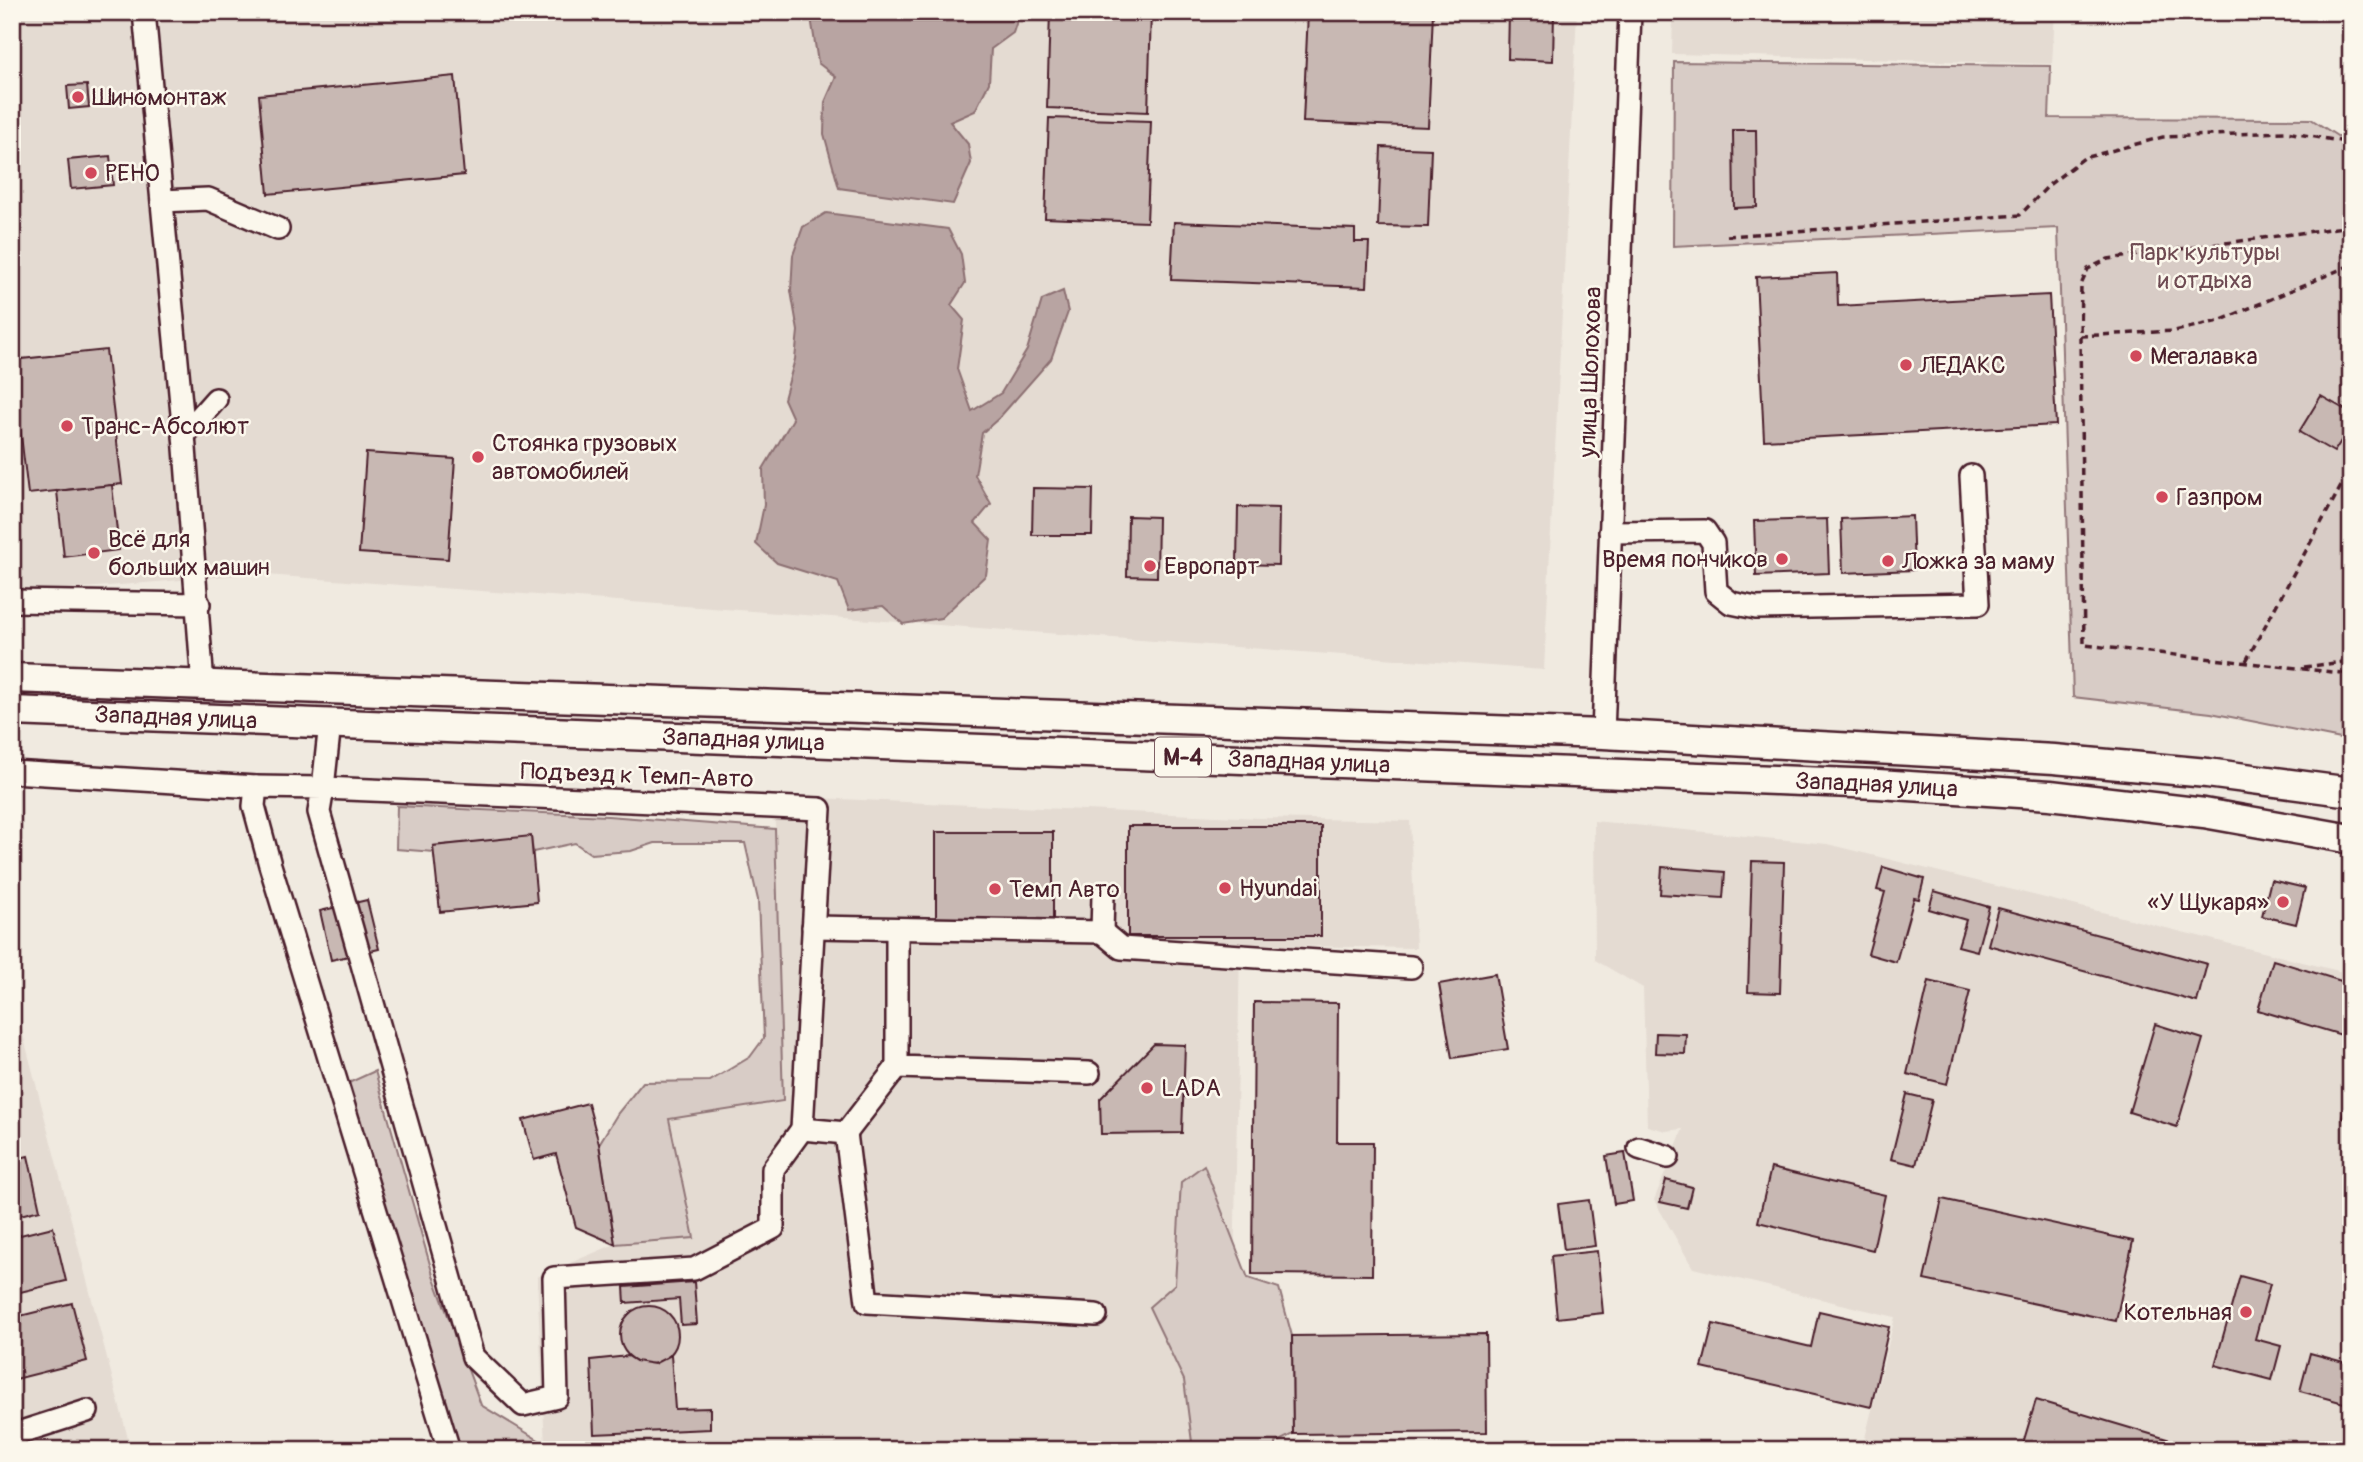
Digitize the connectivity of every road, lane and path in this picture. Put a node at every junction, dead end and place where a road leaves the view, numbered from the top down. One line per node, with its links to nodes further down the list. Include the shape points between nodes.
1 (144, 12): 4 (street)
2 (1630, 12): 14 (street, улица Шолохова)
3 (2351, 144): 7 (path, via 2286,132 2163,137 2084,158 2020,215)
4 (162, 201): 6 (street, via 208,199); 11 (street)
5 (2351, 226): 9 (path, via 2108,259 2088,269 2081,285)
6 (278, 229)
7 (1727, 236)
8 (2351, 265): 9 (path, via 2220,321 2175,331)
9 (2080, 335): 17 (path, via 2084,645)
10 (216, 398): 11 (street)
11 (184, 435): 16 (street)
12 (2351, 468): 17 (path)
13 (1971, 476): 14 (street, via 1978,604 1756,608 1731,603 1716,591 1713,543 1704,531)
14 (1610, 533): 25 (street, улица Шолохова)
15 (12, 601): 16 (street)
16 (199, 604): 22 (street)
17 (2246, 661): 19 (path)
18 (2351, 661): 19 (path)
19 (2298, 667): 20 (path)
20 (2351, 674)
21 (12, 678): 22 (main road, Западная улица / М-4)
22 (203, 685): 25 (main road, Западная улица / М-4)
23 (12, 710): 24 (main road, Западная улица / М-4)
24 (330, 723): 28 (street); 30 (main road, Западная улица / М-4, via 1878,784 2050,795 2204,813)
25 (1603, 734): 29 (main road, Западная улица / М-4, via 2054,759)
26 (12, 772): 27 (street)
27 (256, 788): 28 (street); 45 (street, via 254,806 270,865)
28 (323, 788): 32 (street, Подъезд к Темп-Авто, via 820,809); 38 (street, via 319,812 473,1357 523,1405 557,1397 554,1278 694,1269 772,1228 773,1169)
29 (2351, 792)
30 (2351, 839)
31 (1103, 895): 34 (street)
32 (813, 927): 33 (street); 38 (street, Подъезд к Темп-Авто)
33 (897, 929): 34 (street); 36 (street)
34 (1102, 932): 35 (street, via 1121,948)
35 (1411, 967)
36 (897, 1067): 37 (street); 39 (street)
37 (1089, 1073)
38 (802, 1129): 39 (street)
39 (846, 1133): 42 (street, via 867,1302)
40 (1639, 1148): 41 (street)
41 (1668, 1157)
42 (1096, 1315)
43 (88, 1411): 44 (street)
44 (12, 1435)
45 (449, 1450)

